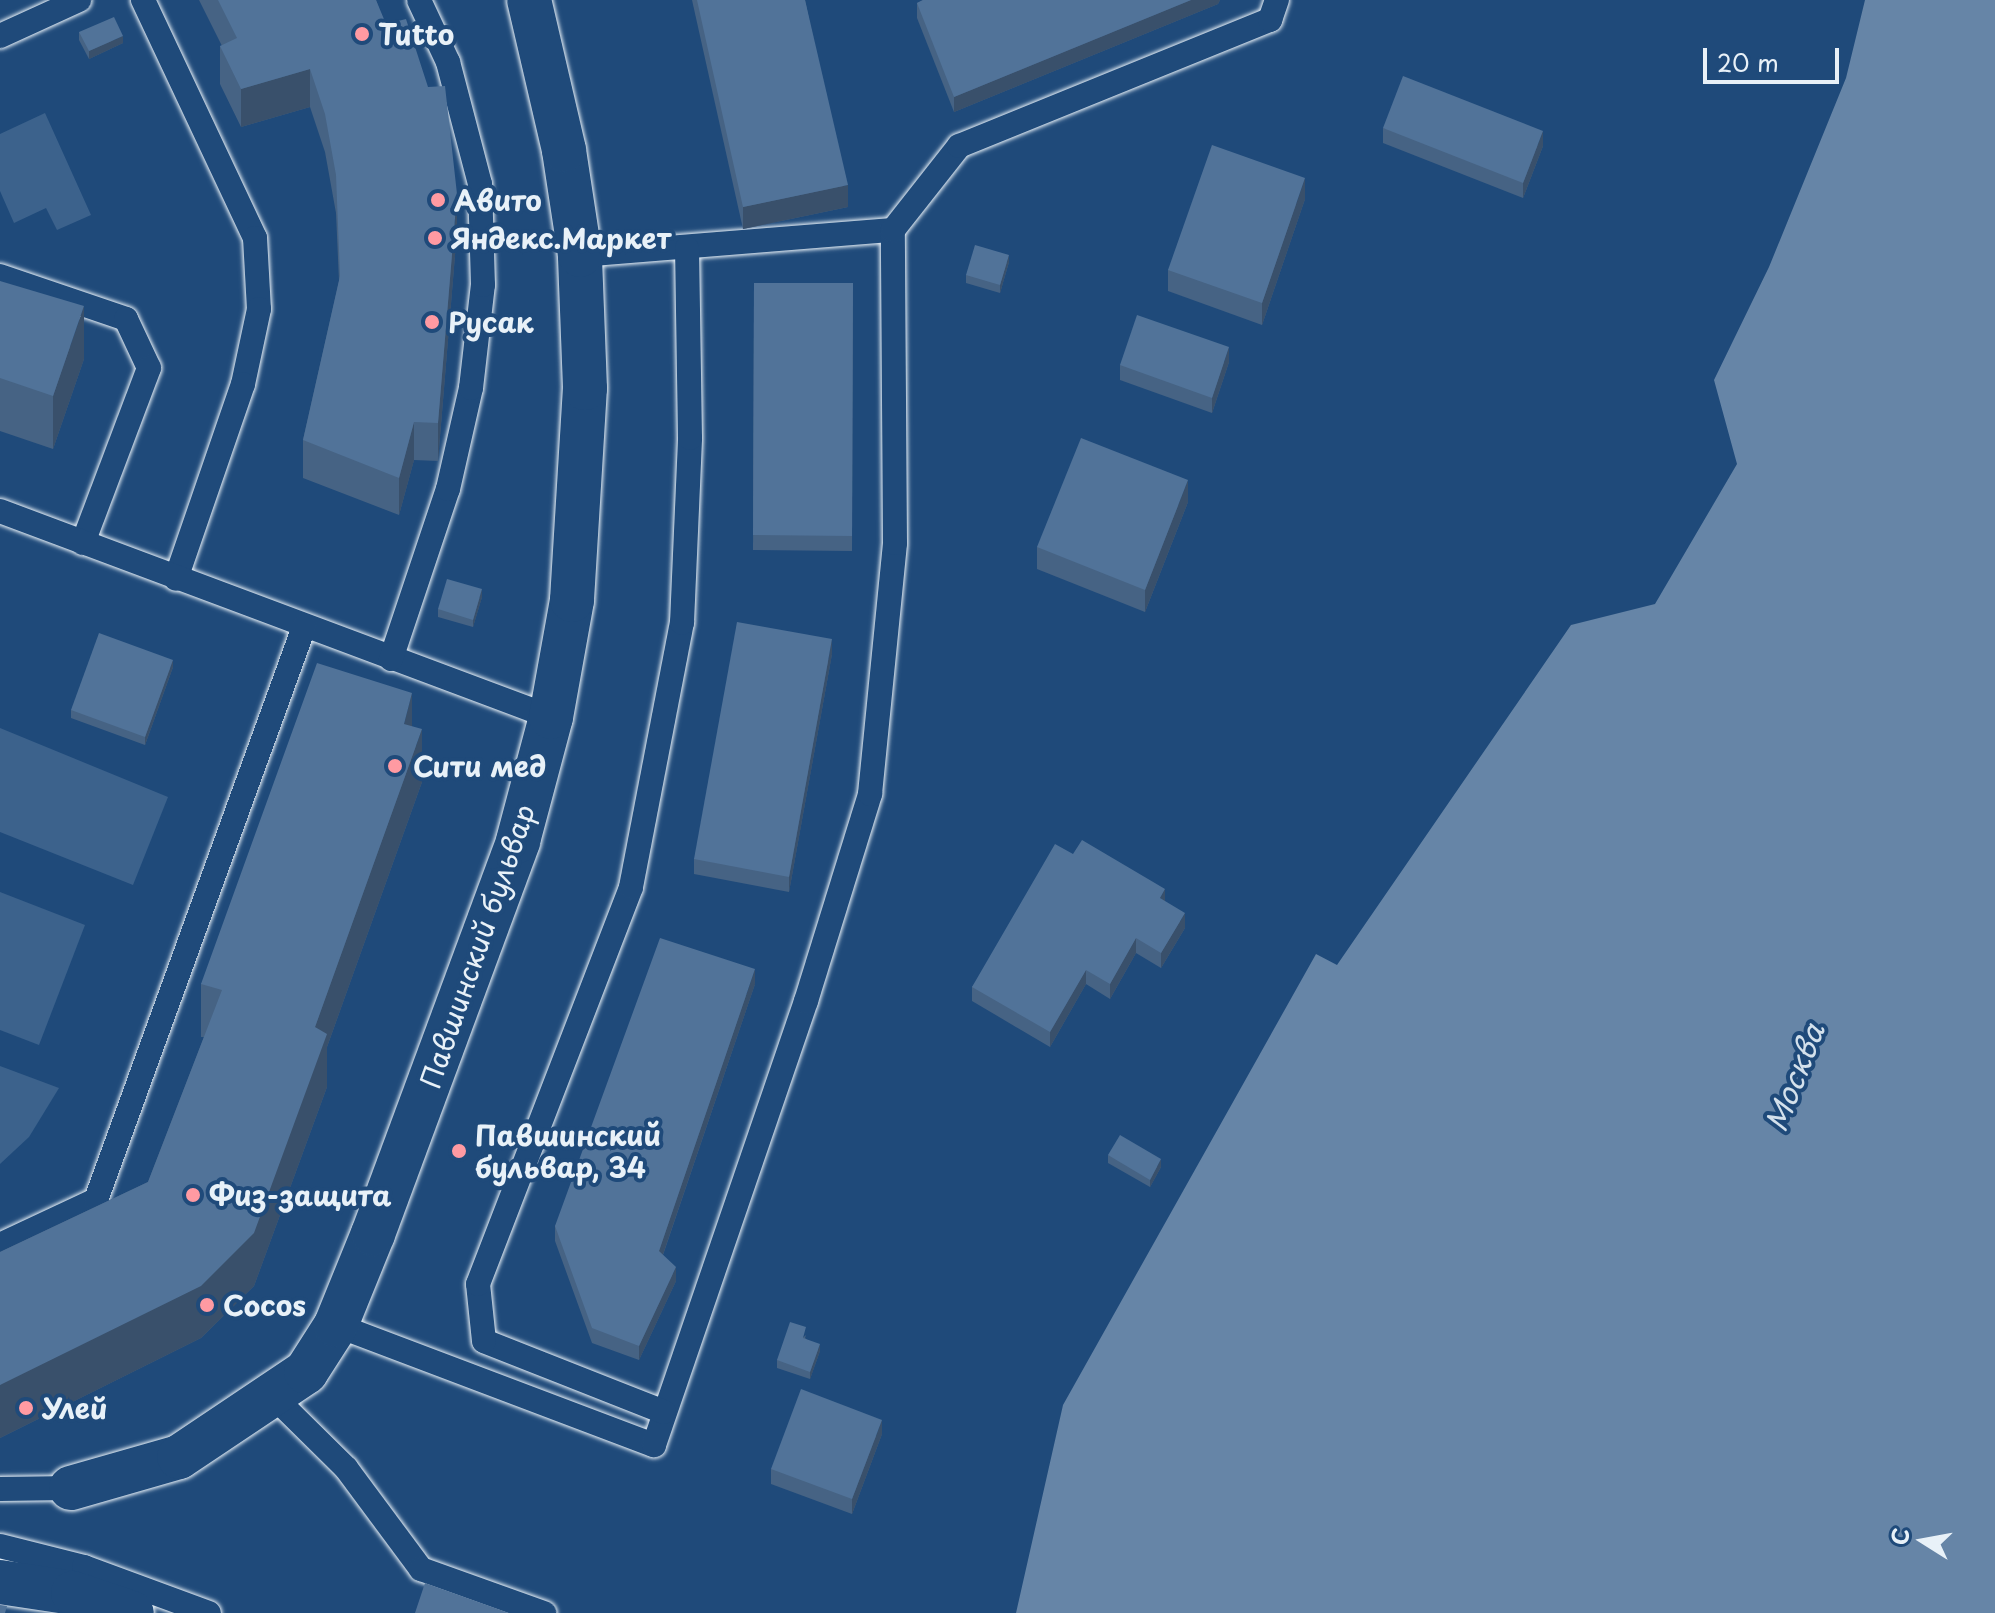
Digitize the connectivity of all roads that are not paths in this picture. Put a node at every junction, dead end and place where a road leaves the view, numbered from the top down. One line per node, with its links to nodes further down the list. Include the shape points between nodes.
1 (79, 0): 6 (lane)
2 (143, 0): 13 (lane, via 255,238 259,309 243,384)
3 (419, 0): 15 (lane, via 448,62 480,184 483,285 471,388 448,489)
4 (529, 0): 9 (street, Павшинский бульвар, via 564,150)
5 (1277, 0): 7 (lane, via 1270,20 959,146)
6 (0, 36)
7 (893, 230): 8 (lane); 20 (lane, via 895,543 870,794 806,1001)
8 (687, 248): 9 (lane); 20 (lane, via 690,438 682,623 631,887 478,1284 484,1341)
9 (580, 255): 16 (street, Павшинский бульвар, via 582,488 572,600)
10 (0, 276): 12 (lane, via 126,319 149,368)
11 (0, 511): 12 (lane)
12 (83, 543): 13 (lane)
13 (176, 579): 14 (lane)
14 (304, 627): 15 (lane); 17 (lane, via 96,1200)
15 (391, 659): 16 (lane)
16 (551, 717): 18 (street, Павшинский бульвар, via 518,841 481,949)
17 (0, 1245)
18 (336, 1325): 19 (street, Павшинский бульвар, via 306,1372); 20 (lane, via 654,1445)
19 (275, 1398): 21 (street, Павшинский бульвар, via 179,1457); 27 (lane, via 346,1468 421,1569)
20 (664, 1412)
21 (71, 1488): 22 (lane)
22 (0, 1489)
23 (0, 1546): 26 (lane, via 84,1567)
24 (0, 1582): 25 (street, via 73,1593)
25 (132, 1613)
26 (209, 1613)
27 (544, 1613)

